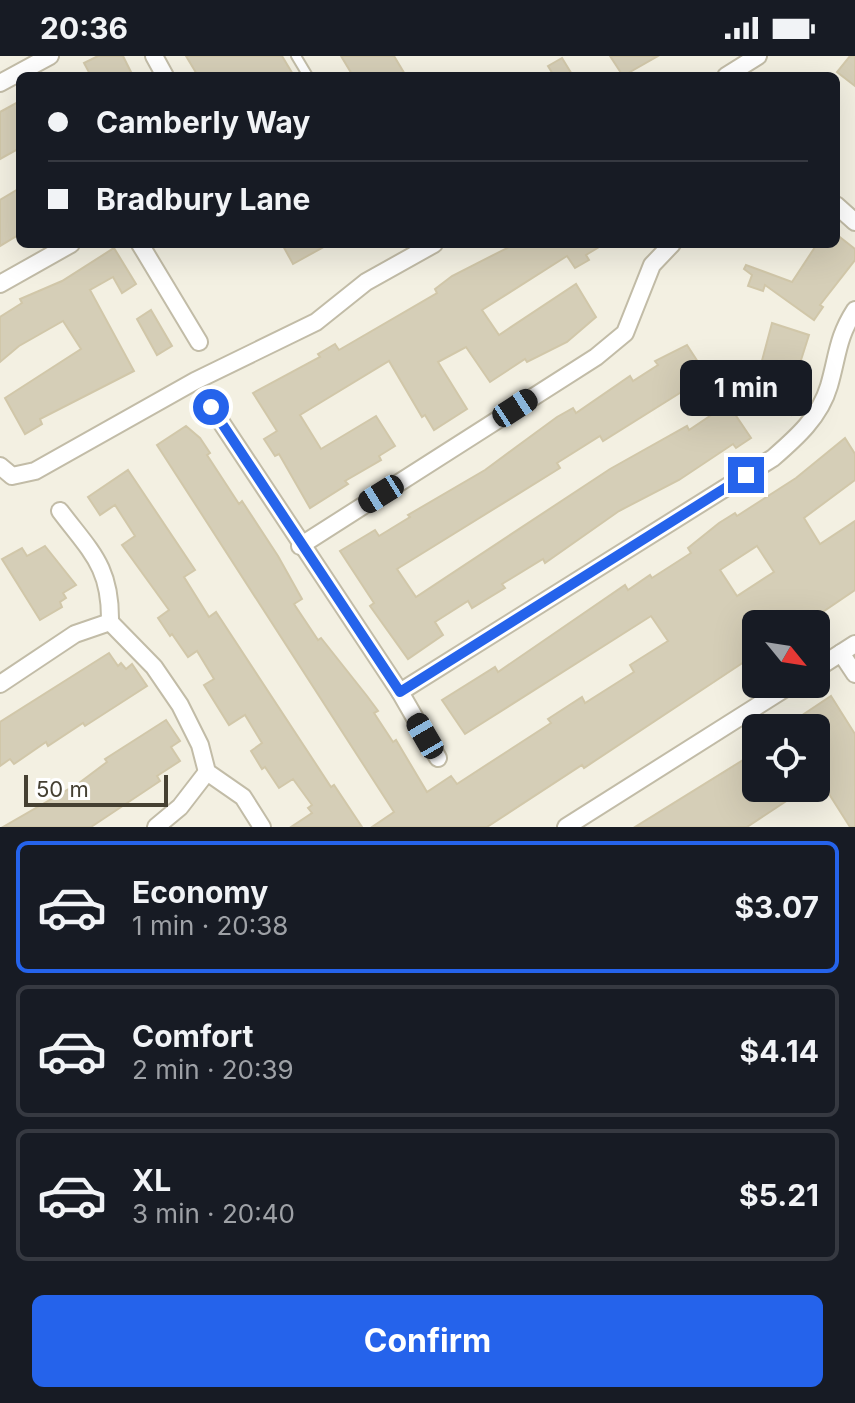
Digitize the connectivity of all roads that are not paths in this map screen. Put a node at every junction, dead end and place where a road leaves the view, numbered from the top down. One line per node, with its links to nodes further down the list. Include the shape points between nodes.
1 (50, 56): 3 (street)
2 (750, 58): 4 (street)
3 (20, 72)
4 (731, 72)
5 (840, 209): 6 (street)
6 (855, 222)
7 (64, 248): 11 (street)
8 (142, 248): 13 (street)
9 (668, 248): 17 (street, via 652,265 625,333 596,357)
10 (410, 250): 15 (street, via 316,322 195,381 35,471)
11 (0, 284)
12 (855, 310): 23 (street, via 840,332 829,387 815,415 773,458)
13 (199, 342)
14 (211, 407): 17 (street)
15 (6, 471)
16 (60, 511): 18 (street, via 104,570)
17 (300, 546): 23 (street)
18 (110, 622): 22 (street, via 75,634); 26 (street, via 154,667 180,705)
19 (848, 649): 20 (street); 21 (street)
20 (830, 660)
21 (855, 674)
22 (0, 684)
23 (400, 692): 25 (street)
24 (770, 698): 29 (street)
25 (438, 758)
26 (207, 772): 27 (street); 28 (street, via 243,797)
27 (156, 827)
28 (262, 827)
29 (566, 827)

